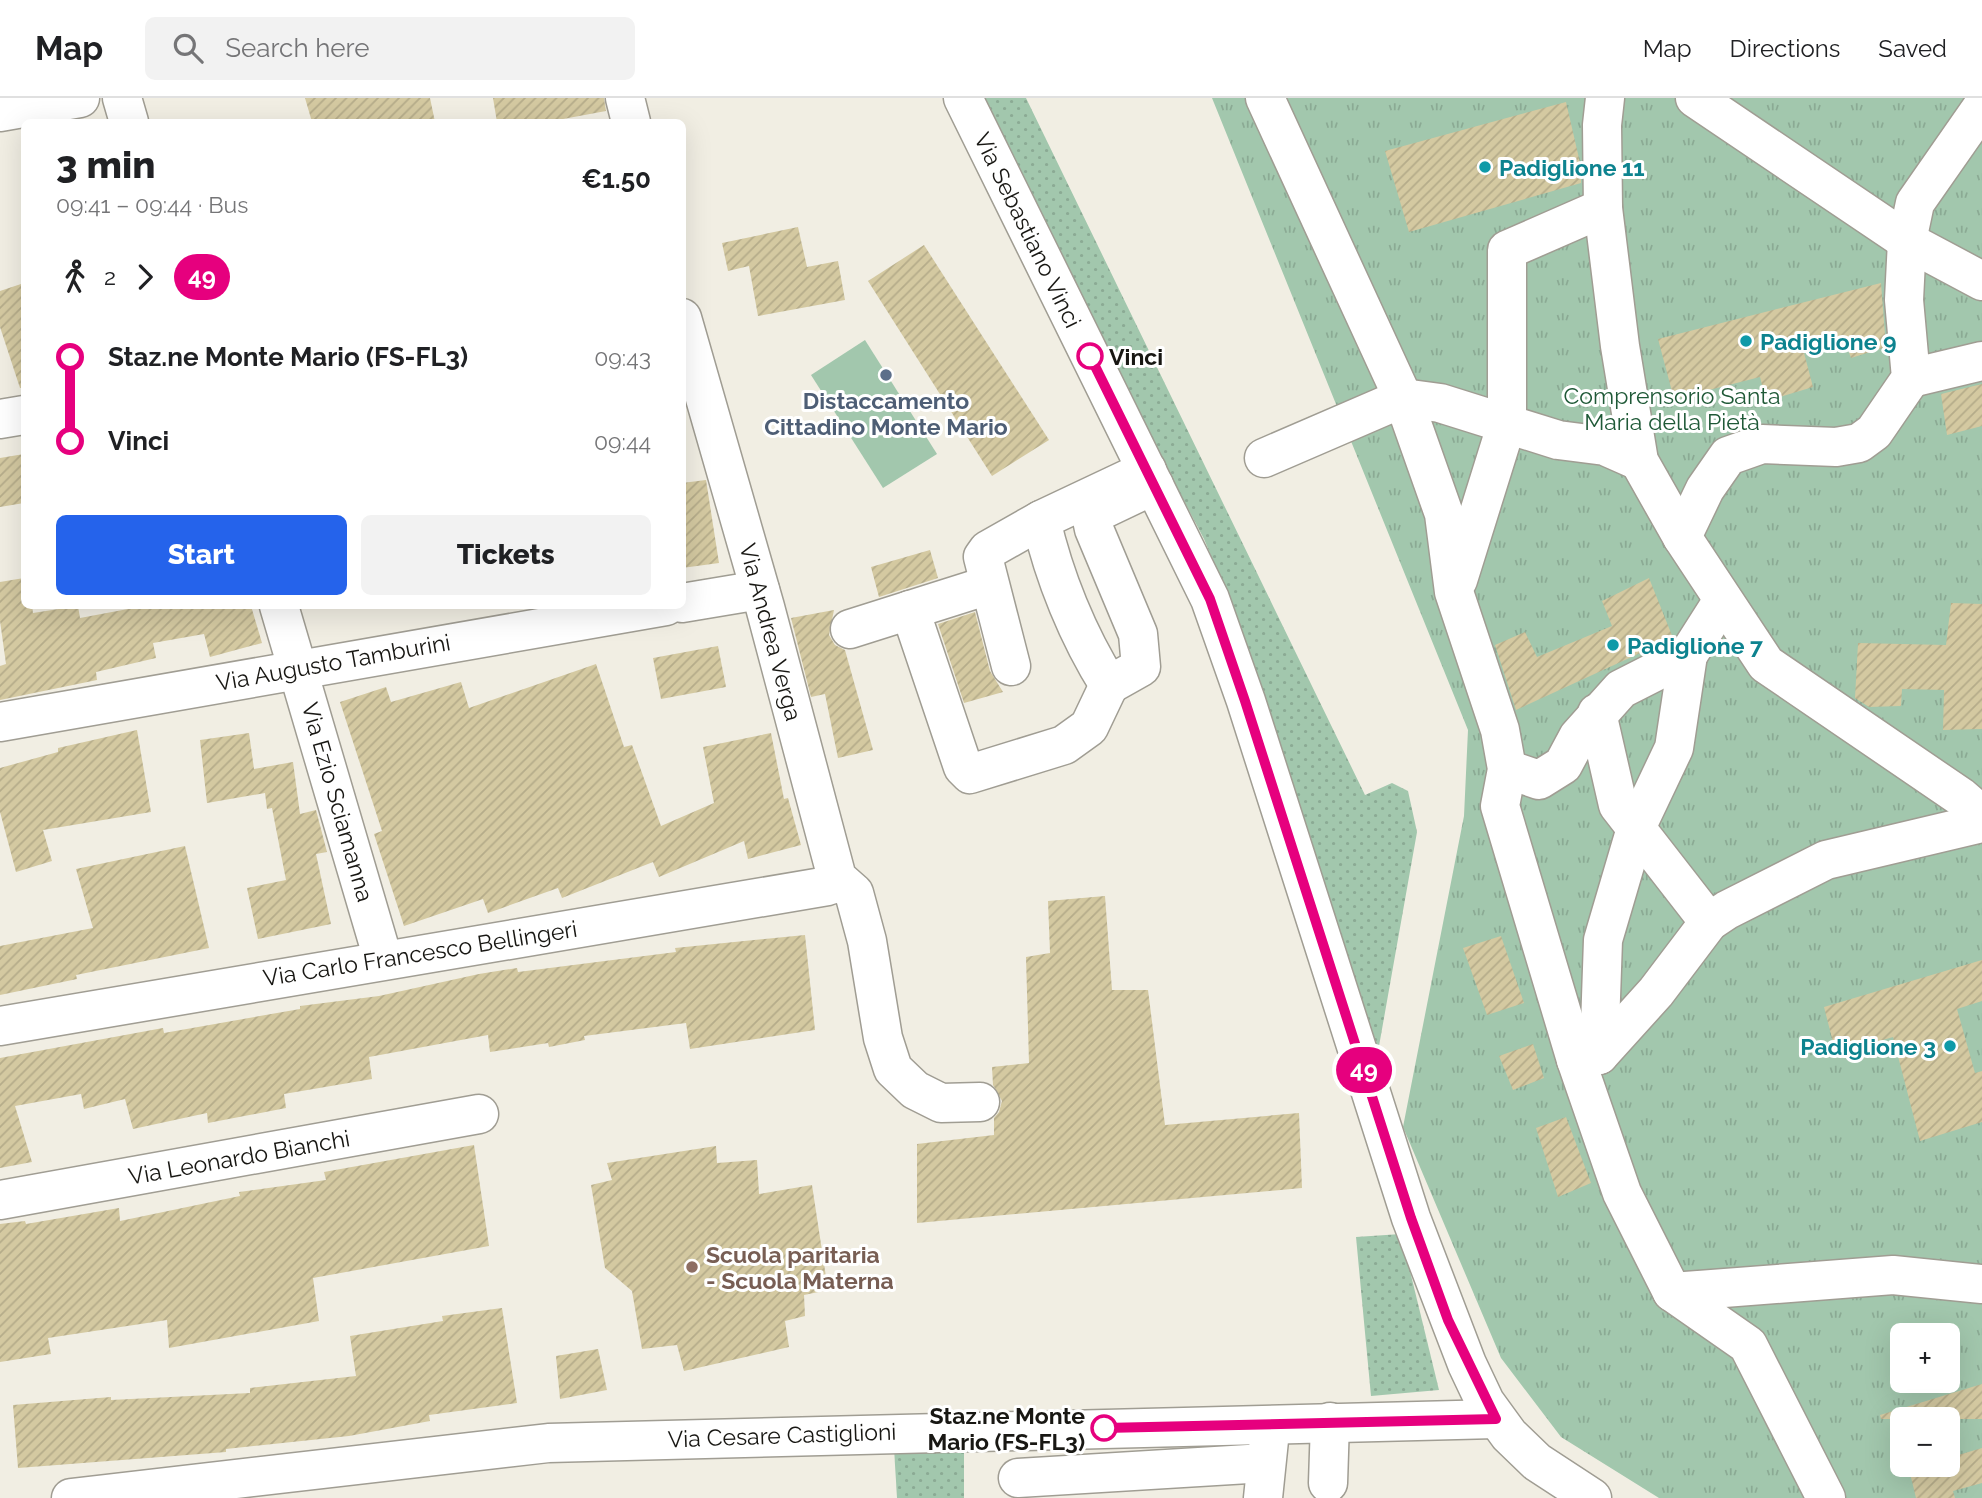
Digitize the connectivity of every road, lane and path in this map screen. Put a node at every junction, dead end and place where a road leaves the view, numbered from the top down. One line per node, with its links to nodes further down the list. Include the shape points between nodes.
1 (80, 98): 9 (street)
2 (121, 98): 10 (street)
3 (625, 98): 11 (street)
4 (963, 98): 24 (street, Via Sebastiano Vinci)
5 (1605, 98): 12 (street)
6 (1695, 98): 13 (street)
7 (1273, 106): 18 (street)
8 (1982, 107): 13 (street, via 1915,203)
9 (0, 111)
10 (128, 119)
11 (630, 119)
12 (1603, 208): 21 (street, via 1507,250); 23 (street)
13 (1908, 241): 14 (street); 17 (street, via 1904,300)
14 (1982, 281)
15 (686, 332): 28 (street, Via Andrea Verga)
16 (1982, 361): 17 (street)
17 (1911, 379): 26 (street, via 1874,432 1859,443 1836,447 1762,444 1728,456 1705,489)
18 (1403, 398): 21 (street, via 1440,403); 22 (street); 29 (street, via 1444,514)
19 (21, 416): 20 (street)
20 (0, 419)
21 (1507, 424): 23 (street, via 1558,440 1605,446); 29 (street)
22 (1264, 458)
23 (1639, 461): 26 (street)
24 (1150, 478): 25 (street); 39 (street, via 1091,515 1138,634 1141,667); 56 (street, Via Sebastiano Vinci, via 1210,599 1411,1218 1448,1320)
25 (1041, 520): 27 (street, via 988,550 983,557); 39 (street, via 1048,552 1086,645)
26 (1682, 537): 30 (street)
27 (989, 585): 34 (street); 37 (street)
28 (760, 590): 31 (street); 46 (street, Via Andrea Verga)
29 (1454, 592): 42 (street, via 1500,730)
30 (1723, 600): 36 (street); 43 (street, via 1766,664)
31 (686, 602)
32 (280, 609): 38 (street, Via Ezio Sciamanna)
33 (648, 609): 38 (street, Via Augusto Tamburini)
34 (910, 610): 35 (street); 39 (street, via 962,767 970,774 1064,745 1089,727)
35 (850, 629)
36 (1688, 655): 40 (street, via 1621,689); 45 (street, via 1674,748)
37 (1011, 666)
38 (299, 667): 41 (street, Via Augusto Tamburini); 48 (street, Via Ezio Sciamanna)
39 (1109, 685)
40 (1597, 713): 42 (street, via 1563,765 1539,780); 45 (street, via 1618,805)
41 (0, 722)
42 (1507, 769): 50 (street, via 1500,806)
43 (1982, 815)
44 (1982, 823): 47 (street, via 1826,860)
45 (1636, 828): 47 (street); 50 (street, via 1603,940)
46 (837, 878): 48 (street, Via Carlo Francesco Bellingeri, via 828,886); 51 (street, Via Andrea Verga, via 854,893 893,1069 915,1090 941,1103)
47 (1709, 922): 50 (street, via 1656,992)
48 (383, 959): 49 (street, Via Carlo Francesco Bellingeri)
49 (0, 1026)
50 (1587, 1058): 55 (street, via 1622,1193)
51 (980, 1102)
52 (479, 1114): 53 (street, Via Leonardo Bianchi)
53 (0, 1200)
54 (1982, 1284): 55 (street, via 1893,1275)
55 (1672, 1292): 67 (street, via 1748,1345)
56 (1496, 1419): 57 (street, Via Cesare Castiglioni); 66 (street, Via Sebastiano Vinci, via 1537,1462)
57 (1330, 1422): 58 (street, Via Cesare Castiglioni); 62 (street)
58 (1266, 1424): 59 (street, Via Cesare Castiglioni); 61 (street, via 1269,1444)
59 (1161, 1427): 60 (street, Via Cesare Castiglioni); 63 (street)
60 (1015, 1429): 64 (street); 65 (street, Via Cesare Castiglioni, via 530,1444)
61 (1264, 1481): 63 (street)
62 (1328, 1482)
63 (1133, 1484): 64 (street)
64 (1018, 1488)
65 (71, 1498)
66 (1592, 1498)
67 (1826, 1498)

